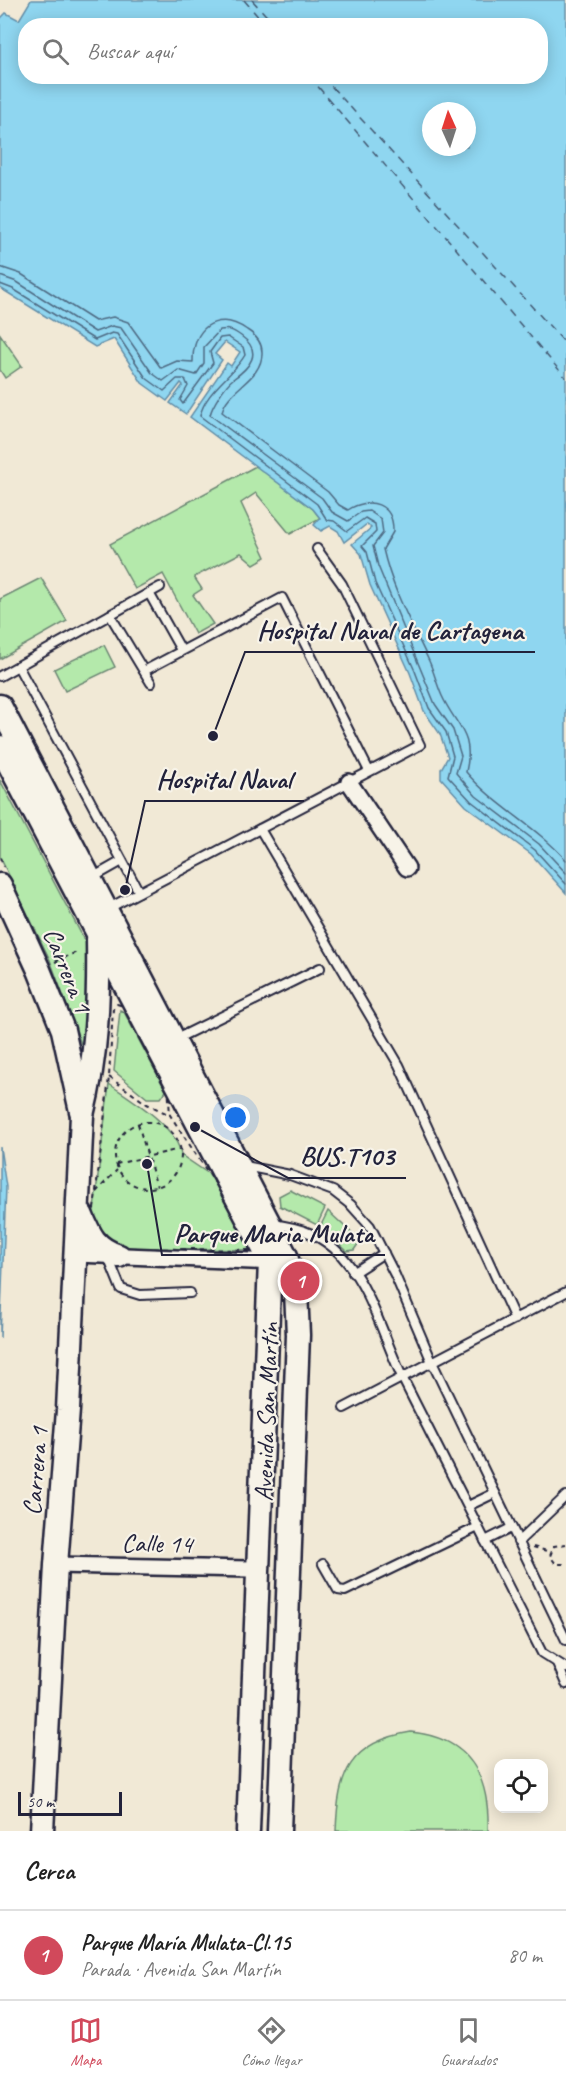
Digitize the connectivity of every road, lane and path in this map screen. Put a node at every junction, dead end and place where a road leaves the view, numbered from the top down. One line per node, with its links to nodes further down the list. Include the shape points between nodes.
1 (317, 549): 12 (lane, via 342,584 420,745)
2 (160, 587): 3 (lane)
3 (149, 593): 4 (lane); 5 (lane)
4 (110, 615): 6 (lane); 7 (lane)
5 (181, 650): 7 (lane); 12 (lane, via 282,598)
6 (18, 666): 8 (lane); 16 (lane)
7 (144, 671): 9 (lane)
8 (0, 676)
9 (152, 683)
10 (0, 706): 19 (main road, Avenida San Martín)
11 (0, 747): 22 (main road, Avenida San Martín)
12 (369, 771): 13 (lane)
13 (349, 782): 14 (lane); 17 (street)
14 (260, 829): 20 (lane); 45 (lane, via 399,1065)
15 (0, 858): 18 (path)
16 (122, 861): 19 (lane); 20 (lane)
17 (407, 868)
18 (2, 877): 26 (main road, Carrera 1, via 63,1030)
19 (91, 879): 21 (main road, Avenida San Martín)
20 (139, 892): 21 (lane)
21 (107, 909): 22 (main road, Carrera 1); 24 (main road, Avenida San Martín)
22 (98, 936): 26 (main road, Carrera 1, via 99,1000 92,1076); 41 (main road, Avenida San Martín)
23 (320, 968): 24 (lane)
24 (175, 1039): 32 (main road, Avenida San Martín)
25 (110, 1077): 27 (path, via 147,1104); 27 (path, via 113,1009 117,1004 123,1006 168,1085); 35 (path)
26 (82, 1115): 36 (main road, Carrera 1)
27 (170, 1115): 35 (path, via 253,1241 249,1250 118,1248 101,1235 93,1218)
28 (138, 1124): 29 (path, via 151,1122 168,1129); 30 (path); 31 (path, via 126,1130 118,1141)
29 (180, 1149): 30 (path); 34 (path, via 175,1174)
30 (148, 1155): 31 (path); 34 (path)
31 (116, 1164): 33 (path)
32 (242, 1165): 37 (main road, Avenida San Martín); 38 (lane, via 290,1175 333,1191 370,1226)
33 (118, 1168): 34 (path, via 124,1178 137,1186); 35 (path)
34 (157, 1187)
35 (96, 1192)
36 (78, 1207): 39 (main road, Carrera 1); 40 (main road, via 92,1241)
37 (271, 1224): 41 (main road, Avenida San Martín); 42 (lane, via 300,1228 315,1235 333,1247)
38 (384, 1253): 42 (lane); 46 (lane)
39 (76, 1254): 40 (street); 59 (main road, Carrera 1)
40 (113, 1256): 41 (street); 44 (lane, via 121,1289 140,1295)
41 (278, 1259): 60 (main road, Avenida San Martín); 67 (main road, Avenida San Martín, via 296,1291 298,1335)
42 (354, 1273): 47 (lane)
43 (566, 1292): 45 (lane)
44 (190, 1293)
45 (515, 1319): 46 (lane)
46 (432, 1362): 47 (lane); 49 (lane)
47 (403, 1378): 48 (lane); 51 (lane)
48 (344, 1408)
49 (495, 1493): 51 (lane); 53 (lane)
50 (566, 1496): 55 (lane)
51 (468, 1506): 52 (lane)
52 (478, 1527): 54 (lane); 58 (lane, via 345,1591 332,1584)
53 (511, 1528): 54 (lane); 55 (lane)
54 (485, 1541): 62 (lane, via 542,1653)
55 (518, 1542): 61 (lane)
56 (566, 1544): 57 (path, via 557,1544 550,1552 553,1562)
57 (566, 1563)
58 (323, 1564)
59 (56, 1565): 60 (street, Calle 14); 65 (main road, Carrera 1)
60 (258, 1567): 66 (main road, Avenida San Martín)
61 (566, 1640)
62 (556, 1662): 63 (lane); 64 (lane)
63 (566, 1668)
64 (566, 1684)
65 (42, 1831)
66 (248, 1831)
67 (279, 1831)

